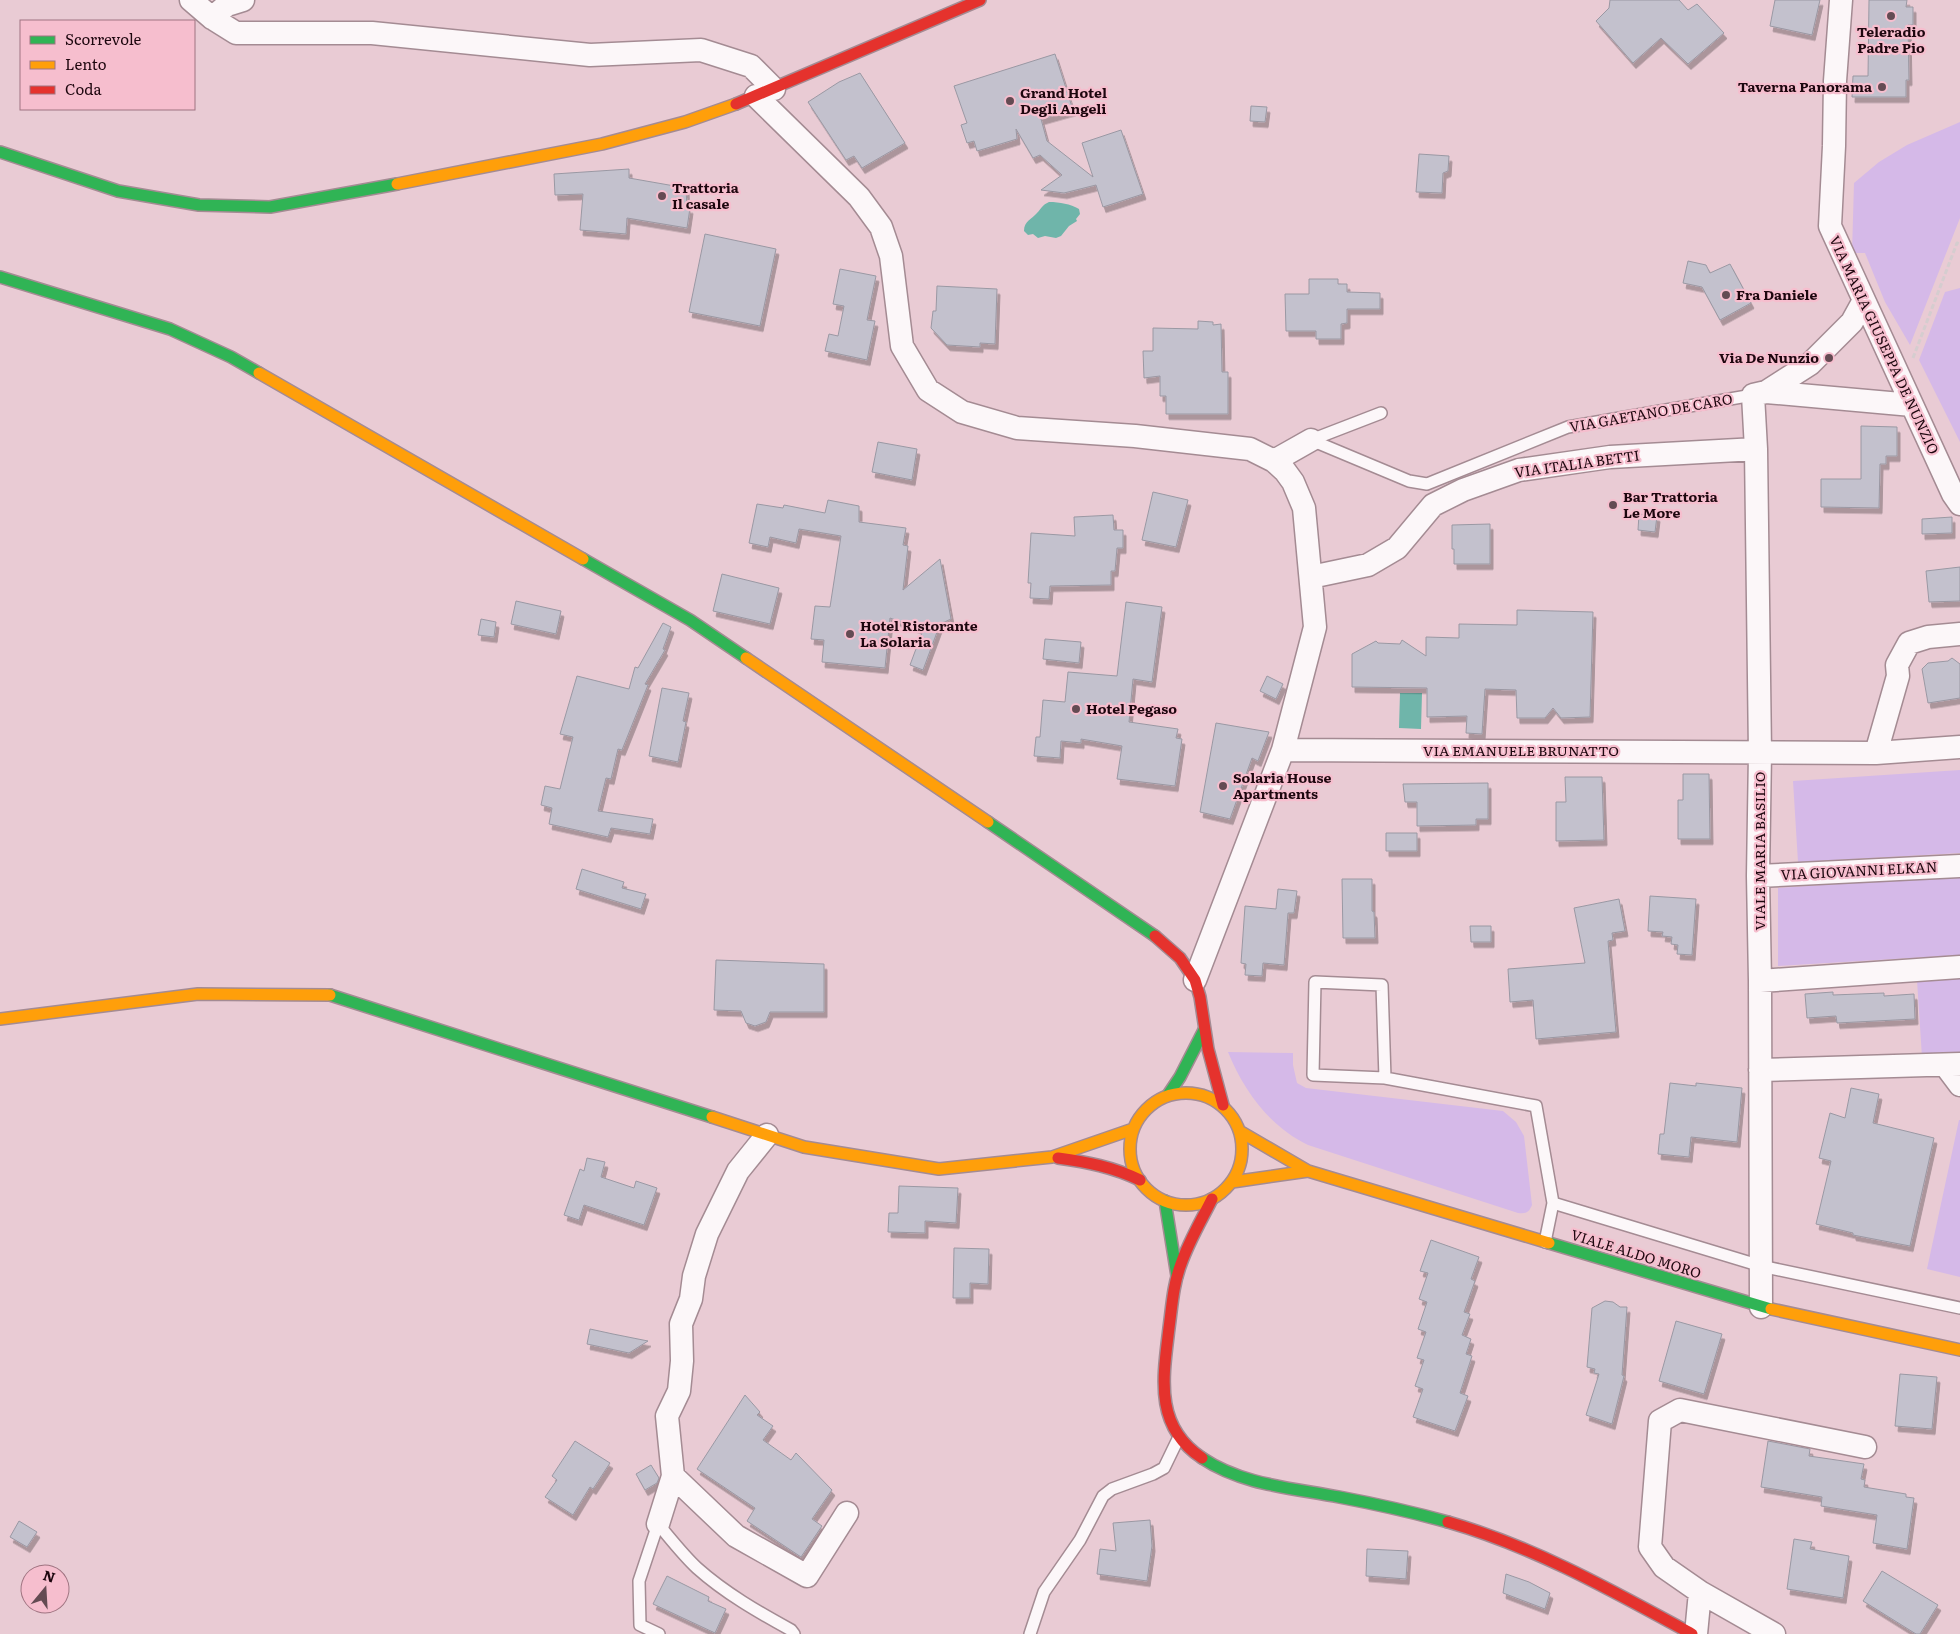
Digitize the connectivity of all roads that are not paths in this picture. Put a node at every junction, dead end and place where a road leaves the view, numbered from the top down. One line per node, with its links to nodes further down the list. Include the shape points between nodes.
1 (191, 0): 5 (street)
2 (244, 0): 5 (street, via 227,5)
3 (980, 0): 6 (main road)
4 (1841, 0): 9 (street, VIA MARIA GIUSEPPA DE NUNZIO, via 1830,226)
5 (212, 18): 6 (street, via 236,33 372,33 590,55 701,50 752,66)
6 (765, 92): 7 (main road, via 685,122 602,144 270,207 199,205 147,196 102,186); 15 (street, via 859,196 881,227 891,256 902,346 928,390 962,412 1017,428 1237,446)
7 (0, 152)
8 (0, 277): 26 (main road, via 170,329 216,349 690,620 1157,938 1179,957)
9 (1863, 302): 10 (street, via 1852,322 1810,364); 11 (street, VIA MARIA GIUSEPPA DE NUNZIO)
10 (1759, 394): 11 (street); 13 (lane, VIA GAETANO DE CARO, via 1568,428 1426,484 1409,481); 14 (street, VIALE MARIA BASILIO)
11 (1912, 405): 16 (street, VIA MARIA GIUSEPPA DE NUNZIO)
12 (1381, 412): 13 (lane)
13 (1311, 440): 15 (street)
14 (1756, 448): 17 (street, VIA ITALIA BETTI, via 1610,457 1519,470 1463,490 1434,505 1397,548 1368,565); 21 (street, VIALE MARIA BASILIO)
15 (1274, 461): 17 (street, via 1285,471 1300,495)
16 (1960, 504)
17 (1311, 577): 20 (street, via 1315,627)
18 (1960, 634): 22 (street, via 1928,637 1908,643 1897,665 1898,676)
19 (1960, 747): 22 (street, VIA EMANUELE BRUNATTO)
20 (1283, 750): 21 (street, VIA EMANUELE BRUNATTO); 26 (street)
21 (1760, 753): 22 (street, VIA EMANUELE BRUNATTO); 24 (street, VIALE MARIA BASILIO)
22 (1876, 753)
23 (1960, 866): 24 (street, VIA GIOVANNI ELKAN)
24 (1758, 876): 27 (street, VIALE MARIA BASILIO)
25 (1960, 967): 27 (street)
26 (1195, 980): 29 (main road, via 1202,1004)
27 (1760, 981): 31 (street, VIALE MARIA BASILIO)
28 (0, 1020): 38 (main road, via 198,994 327,994)
29 (1204, 1030): 34 (main road); 35 (main road)
30 (1953, 1065): 31 (street); 33 (street)
31 (1760, 1070): 47 (street, VIALE MARIA BASILIO)
32 (1384, 1078): 32 (lane, via 1382,985 1315,982 1313,1075); 45 (lane, via 1536,1106)
33 (1960, 1085)
34 (1168, 1095): 35 (main road, via 1187,1092 1206,1096); 36 (main road, via 1153,1103)
35 (1223, 1105): 37 (main road)
36 (1133, 1129): 39 (main road); 41 (main road, via 1132,1164)
37 (1241, 1132): 40 (main road, VIALE ALDO MORO); 42 (main road, via 1240,1167)
38 (767, 1135): 39 (main road, via 804,1147 939,1169); 54 (street, via 738,1171 707,1234 694,1276 691,1299 680,1324 682,1361 679,1391 667,1416)
39 (1052, 1157): 41 (main road, via 1120,1169)
40 (1308, 1171): 42 (main road, VIALE ALDO MORO); 46 (main road, VIALE ALDO MORO)
41 (1140, 1180): 44 (main road)
42 (1232, 1182): 43 (main road)
43 (1212, 1199): 44 (main road, via 1197,1204); 48 (main road)
44 (1165, 1201): 48 (main road)
45 (1553, 1203): 46 (lane); 47 (lane)
46 (1545, 1242): 49 (main road, VIALE ALDO MORO)
47 (1761, 1266): 49 (street, VIALE MARIA BASILIO); 50 (lane)
48 (1177, 1276): 52 (main road, via 1163,1390 1168,1417)
49 (1761, 1307): 51 (main road, VIALE ALDO MORO)
50 (1960, 1308)
51 (1960, 1350)
52 (1179, 1437): 60 (lane, via 1164,1468 1103,1496 1080,1540 1044,1592); 61 (main road, via 1197,1455 1222,1470 1246,1478 1396,1508 1495,1536 1576,1572)
53 (1865, 1447): 57 (street, via 1680,1410 1660,1421 1650,1547 1664,1567)
54 (673, 1476): 55 (street, via 736,1536 807,1576); 56 (street)
55 (847, 1513)
56 (658, 1524): 58 (lane, via 639,1581 640,1625); 59 (lane, via 696,1567 725,1591)
57 (1700, 1592): 62 (street); 63 (street)
58 (659, 1634)
59 (794, 1634)
60 (1030, 1634)
61 (1692, 1634)
62 (1696, 1634)
63 (1774, 1634)

